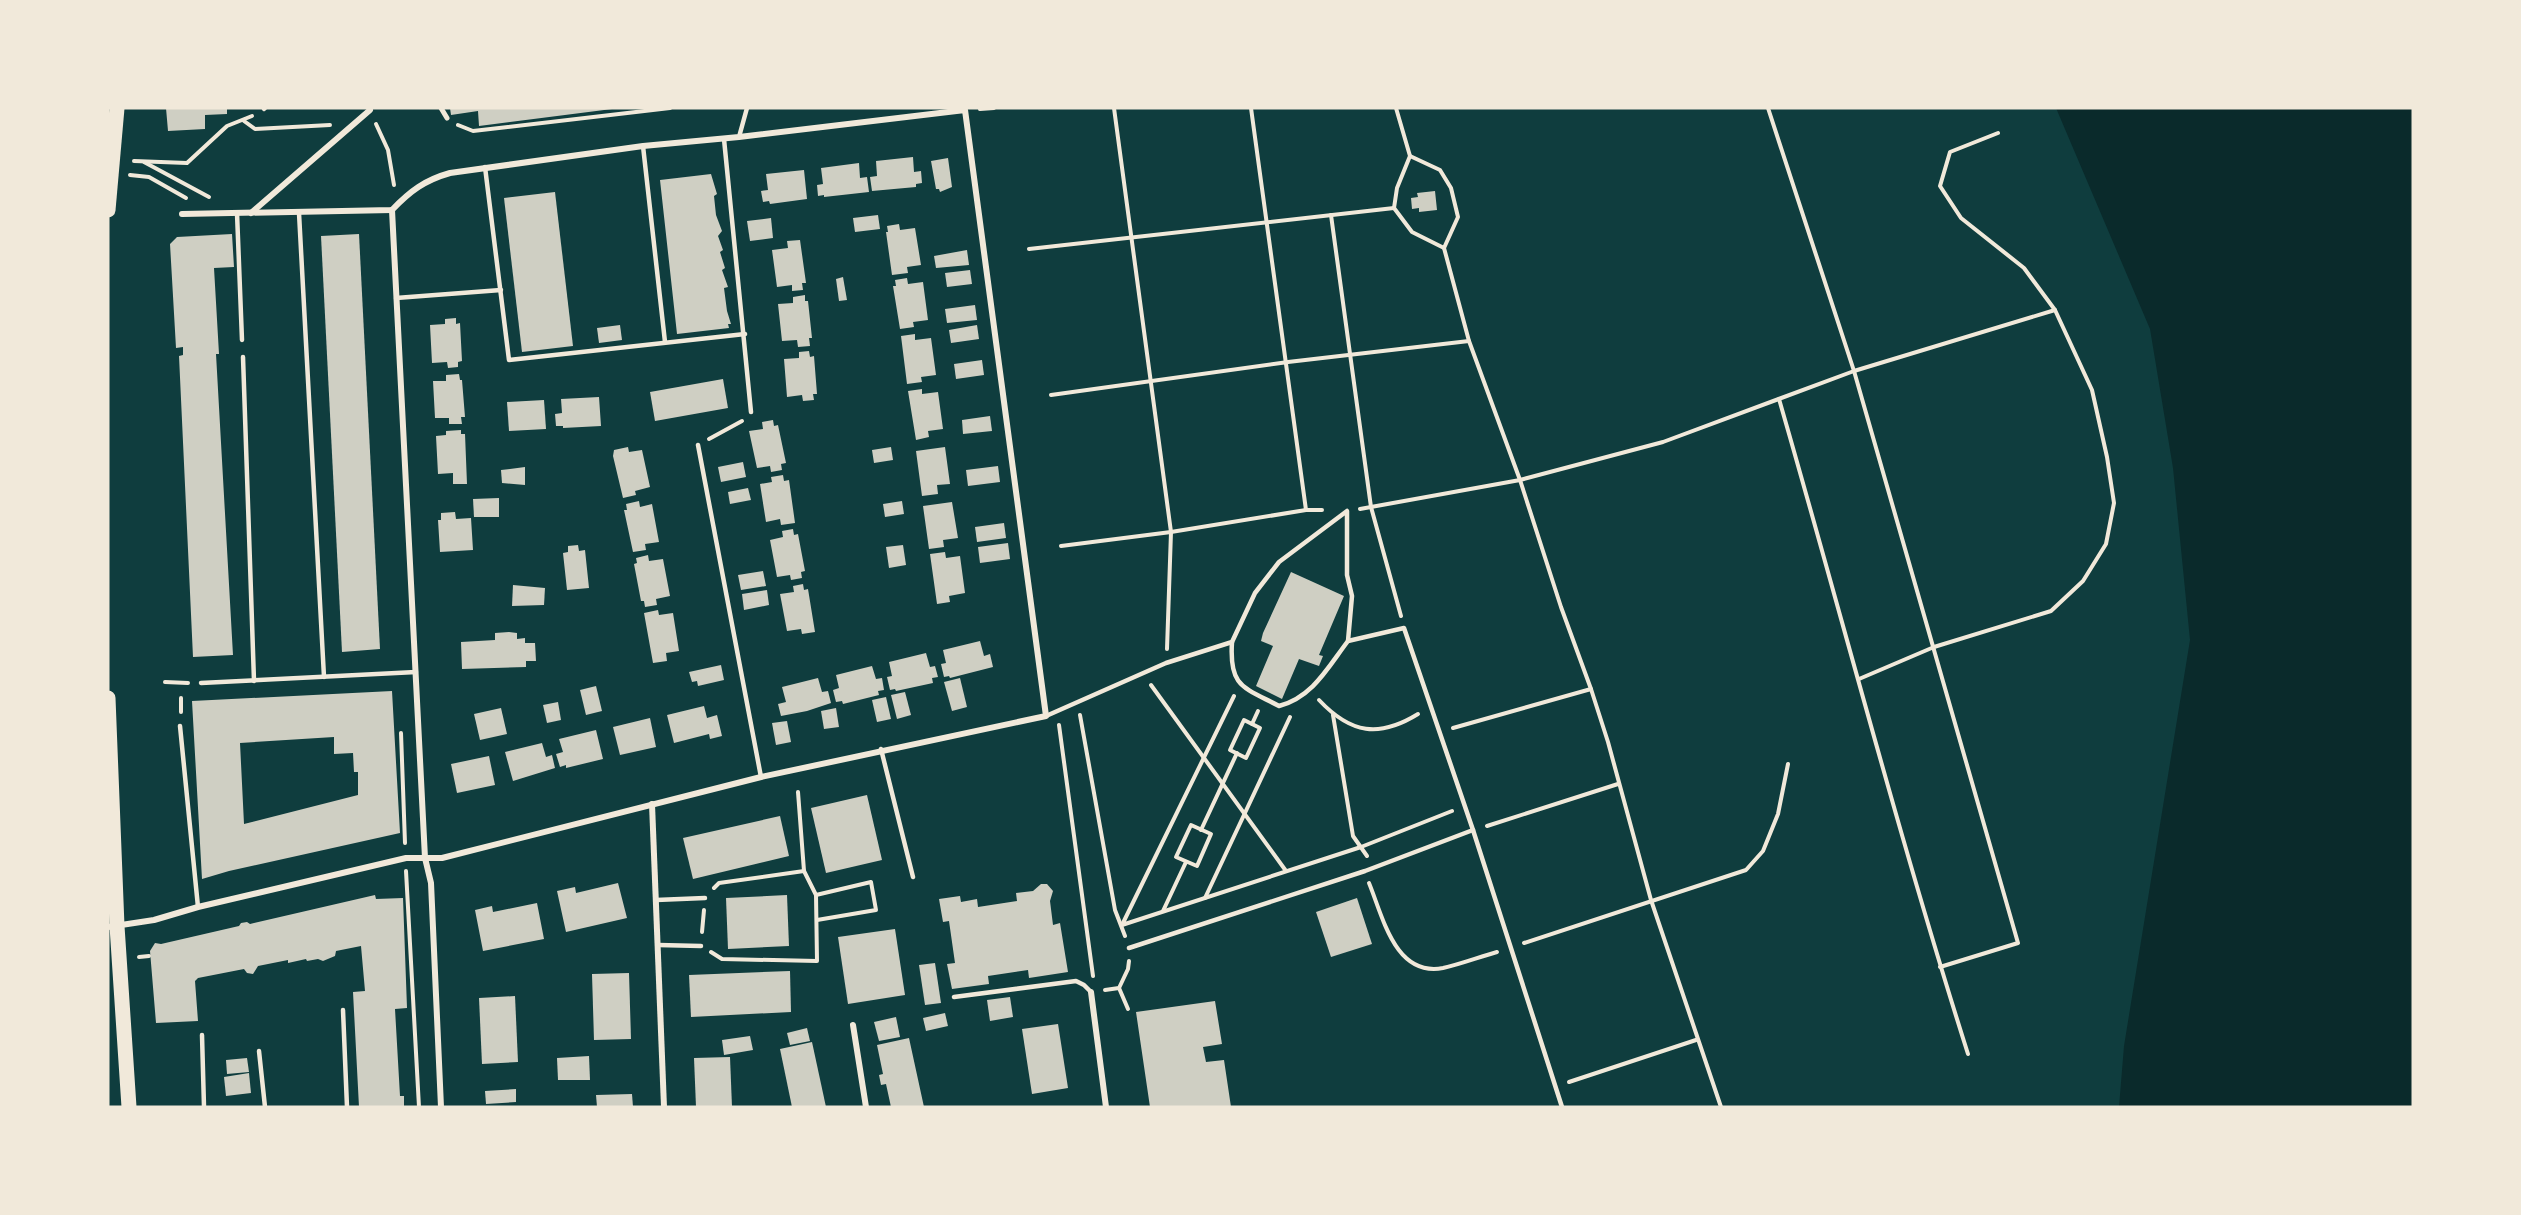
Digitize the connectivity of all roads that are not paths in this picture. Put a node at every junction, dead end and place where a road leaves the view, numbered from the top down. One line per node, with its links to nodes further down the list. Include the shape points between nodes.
1 (117, 108): 11 (main road)
2 (441, 108): 6 (street)
3 (747, 108): 7 (lane)
4 (371, 109): 14 (street)
5 (965, 109): 7 (street); 32 (street)
6 (447, 118)
7 (739, 137): 8 (street)
8 (724, 138): 9 (street); 19 (lane)
9 (643, 146): 10 (street); 21 (lane)
10 (485, 166): 12 (street, via 429,179); 17 (lane)
11 (108, 210)
12 (392, 210): 15 (street); 18 (street)
13 (237, 213): 14 (street); 16 (street); 20 (lane)
14 (251, 213): 15 (street)
15 (299, 213): 28 (lane)
16 (182, 214)
17 (501, 290): 18 (lane); 21 (lane, via 509,360)
18 (396, 298): 27 (street)
19 (745, 334): 21 (lane); 23 (lane)
20 (242, 340)
21 (665, 342)
22 (243, 357): 29 (lane)
23 (751, 412)
24 (698, 445): 35 (lane)
25 (1348, 640): 26 (lane, via 1311,691 1279,706 1239,685 1231,666); 26 (lane, via 1352,596 1347,575 1347,511 1279,562 1255,593); 37 (lane, via 1404,628)
26 (1232, 642): 32 (lane, via 1166,663)
27 (416, 672): 28 (lane); 38 (street)
28 (324, 677): 29 (lane)
29 (254, 681): 30 (lane)
30 (201, 683)
31 (108, 698): 43 (main road)
32 (1046, 716): 34 (street)
33 (180, 726): 42 (lane)
34 (881, 750): 35 (street); 39 (lane)
35 (761, 777): 36 (street)
36 (652, 804): 38 (street, via 442,858); 41 (street)
37 (1473, 830): 46 (lane, via 1365,871); 61 (lane)
38 (425, 858): 42 (street, via 406,858); 57 (street, via 431,883)
39 (913, 877)
40 (705, 898): 41 (lane)
41 (656, 900): 44 (street)
42 (198, 907): 43 (street)
43 (113, 927): 53 (main road)
44 (658, 945): 45 (lane); 58 (street)
45 (701, 946)
46 (1129, 948)
47 (1091, 992): 48 (lane, via 1076,981); 60 (street)
48 (954, 997)
49 (342, 1010): 56 (lane)
50 (853, 1025): 59 (street)
51 (202, 1035): 54 (lane)
52 (259, 1051): 55 (lane)
53 (129, 1107)
54 (204, 1107)
55 (265, 1107)
56 (346, 1107)
57 (441, 1107)
58 (664, 1107)
59 (866, 1107)
60 (1106, 1107)
61 (1562, 1107)

